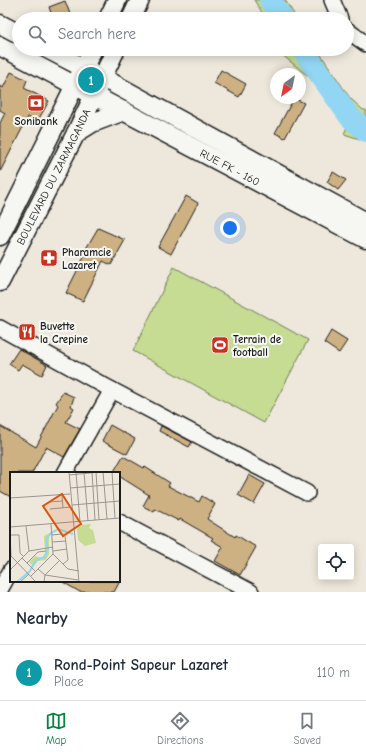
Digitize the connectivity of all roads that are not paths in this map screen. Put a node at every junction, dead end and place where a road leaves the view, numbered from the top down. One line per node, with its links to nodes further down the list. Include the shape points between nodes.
1 (117, 0): 4 (main road)
2 (140, 0): 5 (main road)
3 (332, 0): 6 (street)
4 (111, 12)
5 (134, 12)
6 (337, 12)
7 (0, 24): 8 (main road)
8 (12, 30)
9 (354, 35): 10 (street)
10 (366, 44)
11 (0, 46): 12 (main road, RUE FK - 160)
12 (12, 52)
13 (19, 56): 20 (main road, RUE FK - 160)
14 (60, 56): 18 (main road, RUE FK - 160)
15 (89, 56): 18 (main road, BOULEVARD DU ZARMAGANDA)
16 (113, 56): 19 (main road, BOULEVARD DU ZARMAGANDA)
17 (116, 56): 22 (main road, via 122,80)
18 (83, 68): 19 (main road, RUE FK - 160); 20 (main road, BOULEVARD DU ZARMAGANDA)
19 (103, 78): 21 (main road, BOULEVARD DU ZARMAGANDA); 22 (main road, RUE FK - 160)
20 (74, 85): 21 (main road, RUE FK - 160); 26 (main road, BOULEVARD DU ZARMAGANDA)
21 (94, 95): 23 (main road, RUE FK - 160); 24 (main road, BOULEVARD DU ZARMAGANDA)
22 (143, 100): 25 (main road, RUE FK - 160)
23 (124, 111): 24 (main road, via 92,123); 27 (main road, RUE FK - 160)
24 (76, 133): 28 (main road, BOULEVARD DU ZARMAGANDA)
25 (366, 222)
26 (0, 236)
27 (366, 239)
28 (0, 282)
29 (0, 328): 30 (street)
30 (112, 390): 31 (street); 32 (street)
31 (66, 472)
32 (307, 493)
33 (120, 523): 37 (street)
34 (10, 572): 35 (street)
35 (0, 590): 36 (street)
36 (3, 592)
37 (250, 592)

